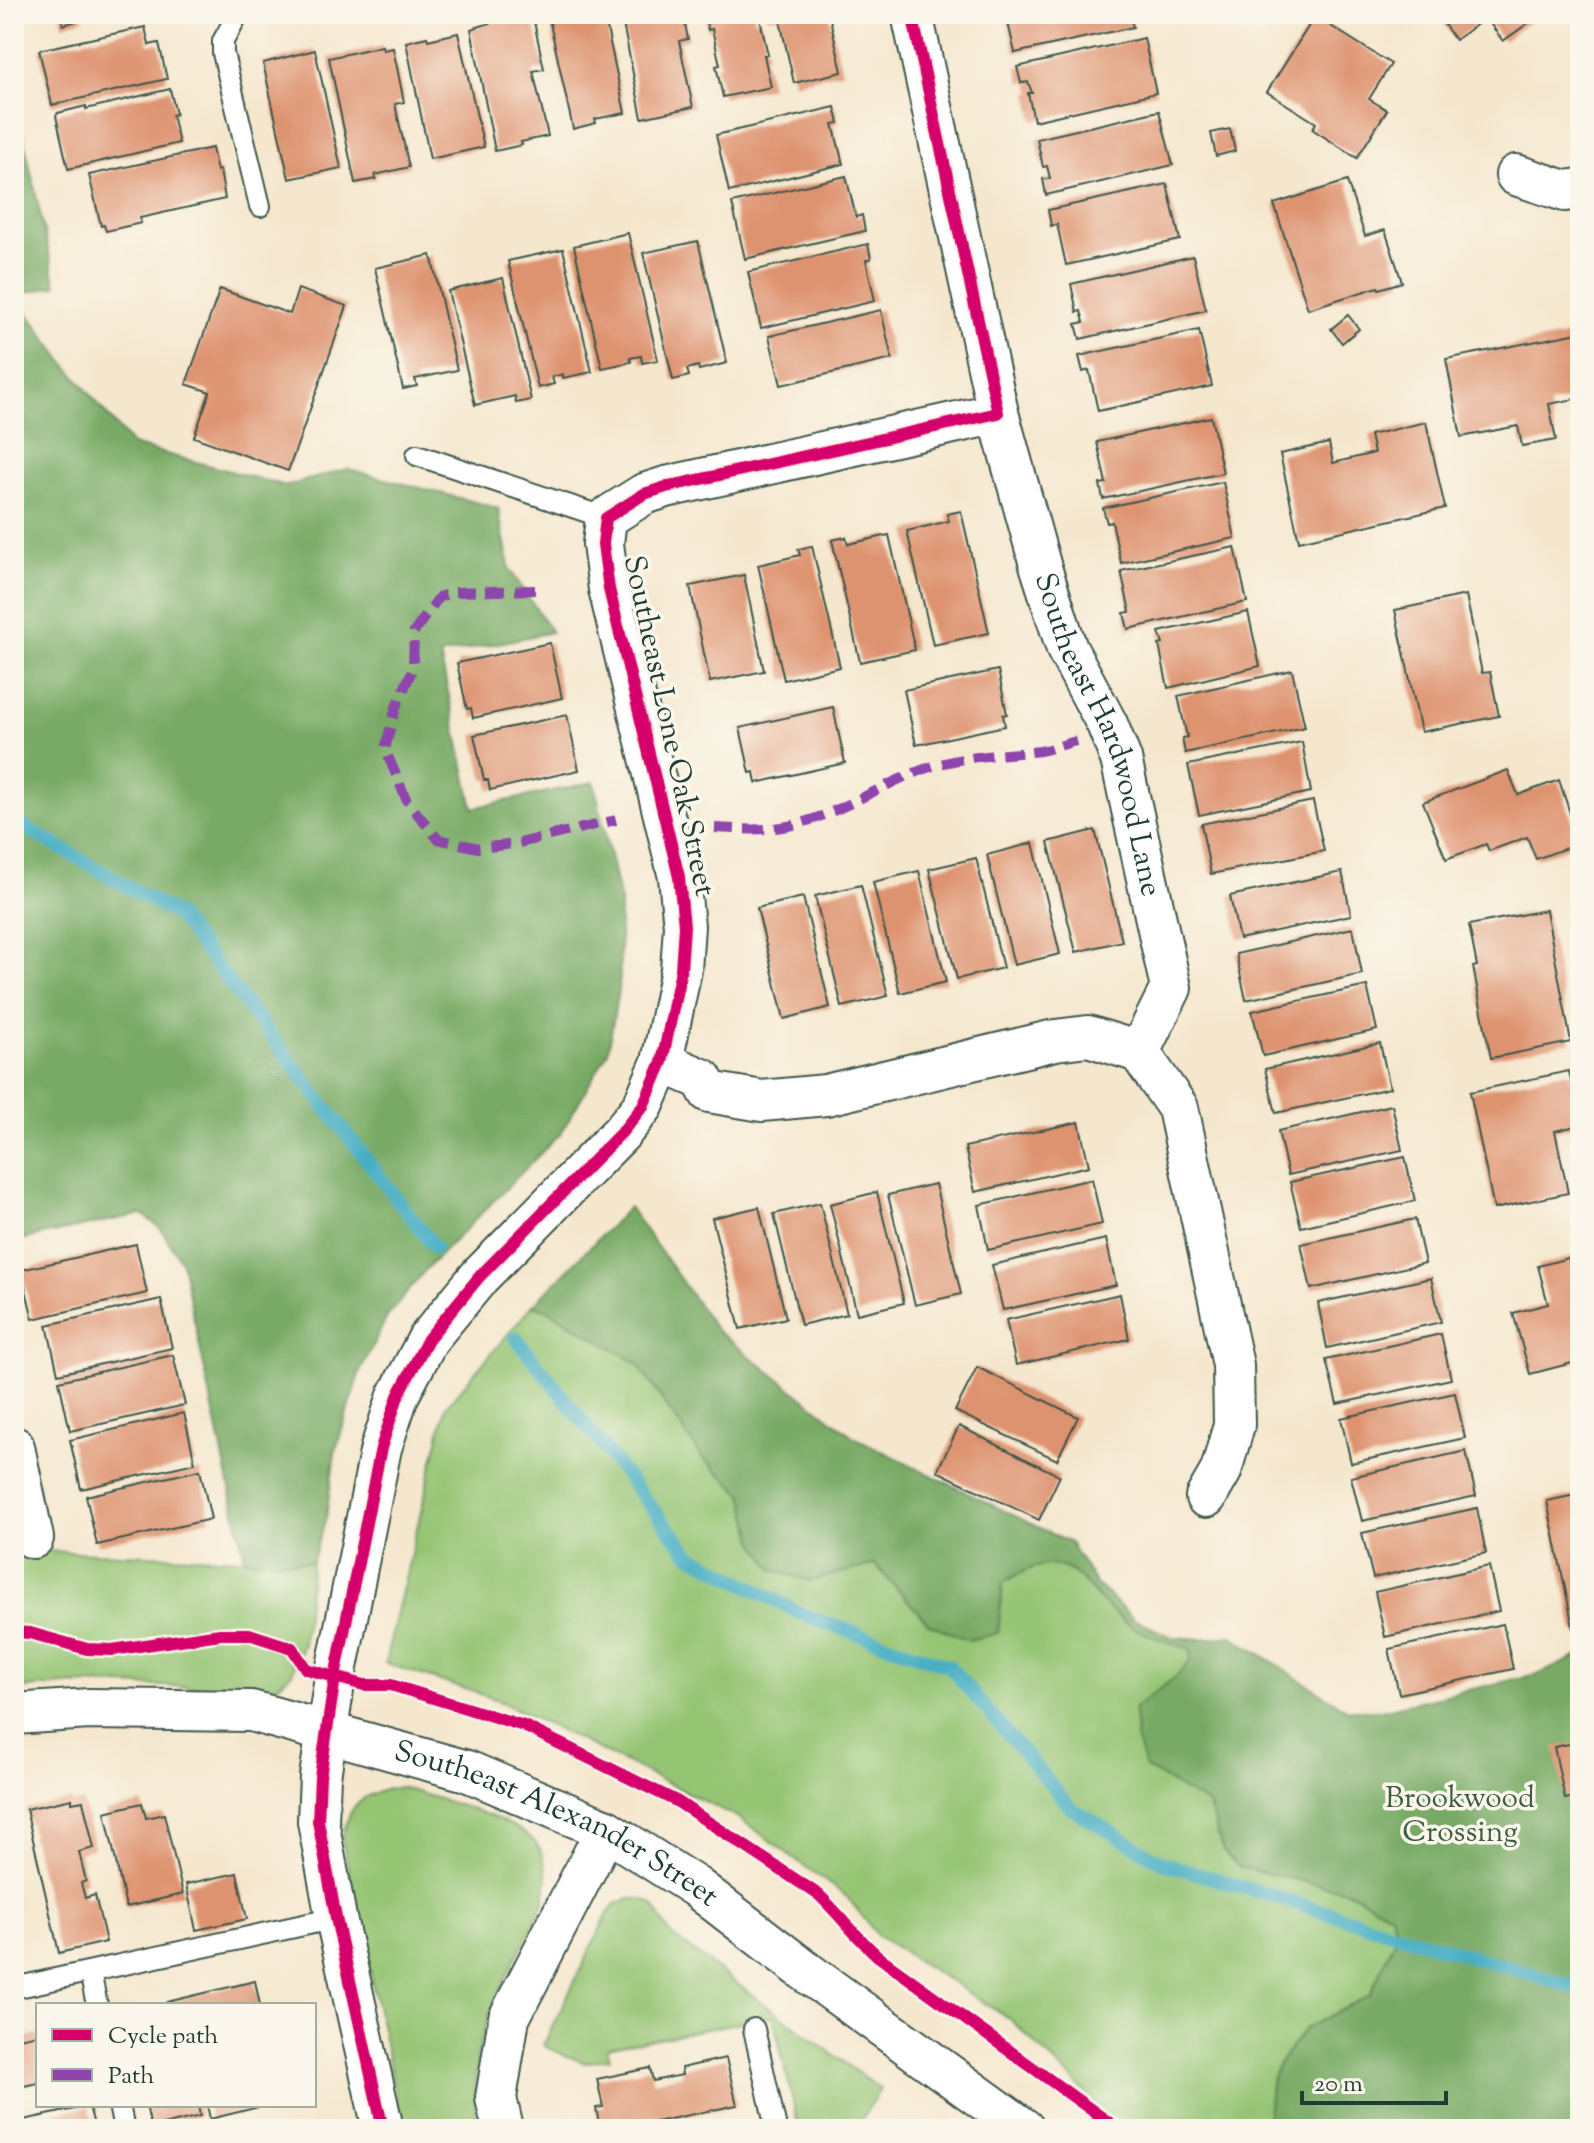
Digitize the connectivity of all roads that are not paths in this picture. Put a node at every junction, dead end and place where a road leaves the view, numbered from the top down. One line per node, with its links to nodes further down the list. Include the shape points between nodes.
1 (238, 14): 5 (lane, via 223,41 223,53)
2 (912, 14): 6 (street)
3 (1516, 175): 4 (street, via 1565,191)
4 (1580, 189)
5 (260, 206)
6 (998, 413): 8 (street, Southeast Lone Oak Street, via 666,487); 9 (street, Southeast Hardwood Lane, via 1067,649 1121,759 1171,988)
7 (417, 455): 8 (lane)
8 (606, 518): 10 (street, Southeast Lone Oak Street, via 603,544 609,589 679,877 681,970)
9 (1139, 1052): 10 (street, via 1088,1036 1055,1040 826,1095 762,1101 709,1092 702,1079); 12 (street, via 1178,1108 1233,1365 1234,1425 1221,1471)
10 (662, 1062): 15 (street, Southeast Lone Oak Street, via 643,1106 622,1132 480,1276 428,1339 411,1369 381,1448)
11 (14, 1447): 13 (street)
12 (1206, 1497)
13 (33, 1538)
14 (14, 1714): 15 (street, Southeast Alexander Street, via 89,1709 251,1711)
15 (326, 1732): 16 (street, Southeast Alexander Street, via 467,1771); 17 (street, Southeast Lone Oak Street, via 318,1821)
16 (606, 1830): 25 (street, via 509,2018 496,2098); 27 (street, Southeast Alexander Street, via 696,1887)
17 (336, 1918): 18 (lane); 24 (street, Southeast Lone Oak Street)
18 (90, 1972): 19 (lane); 20 (lane)
19 (14, 1988)
20 (97, 2003)
21 (754, 2029): 26 (lane)
22 (119, 2107): 23 (lane)
23 (124, 2129)
24 (383, 2129)
25 (503, 2129)
26 (776, 2129)
27 (1024, 2129)

